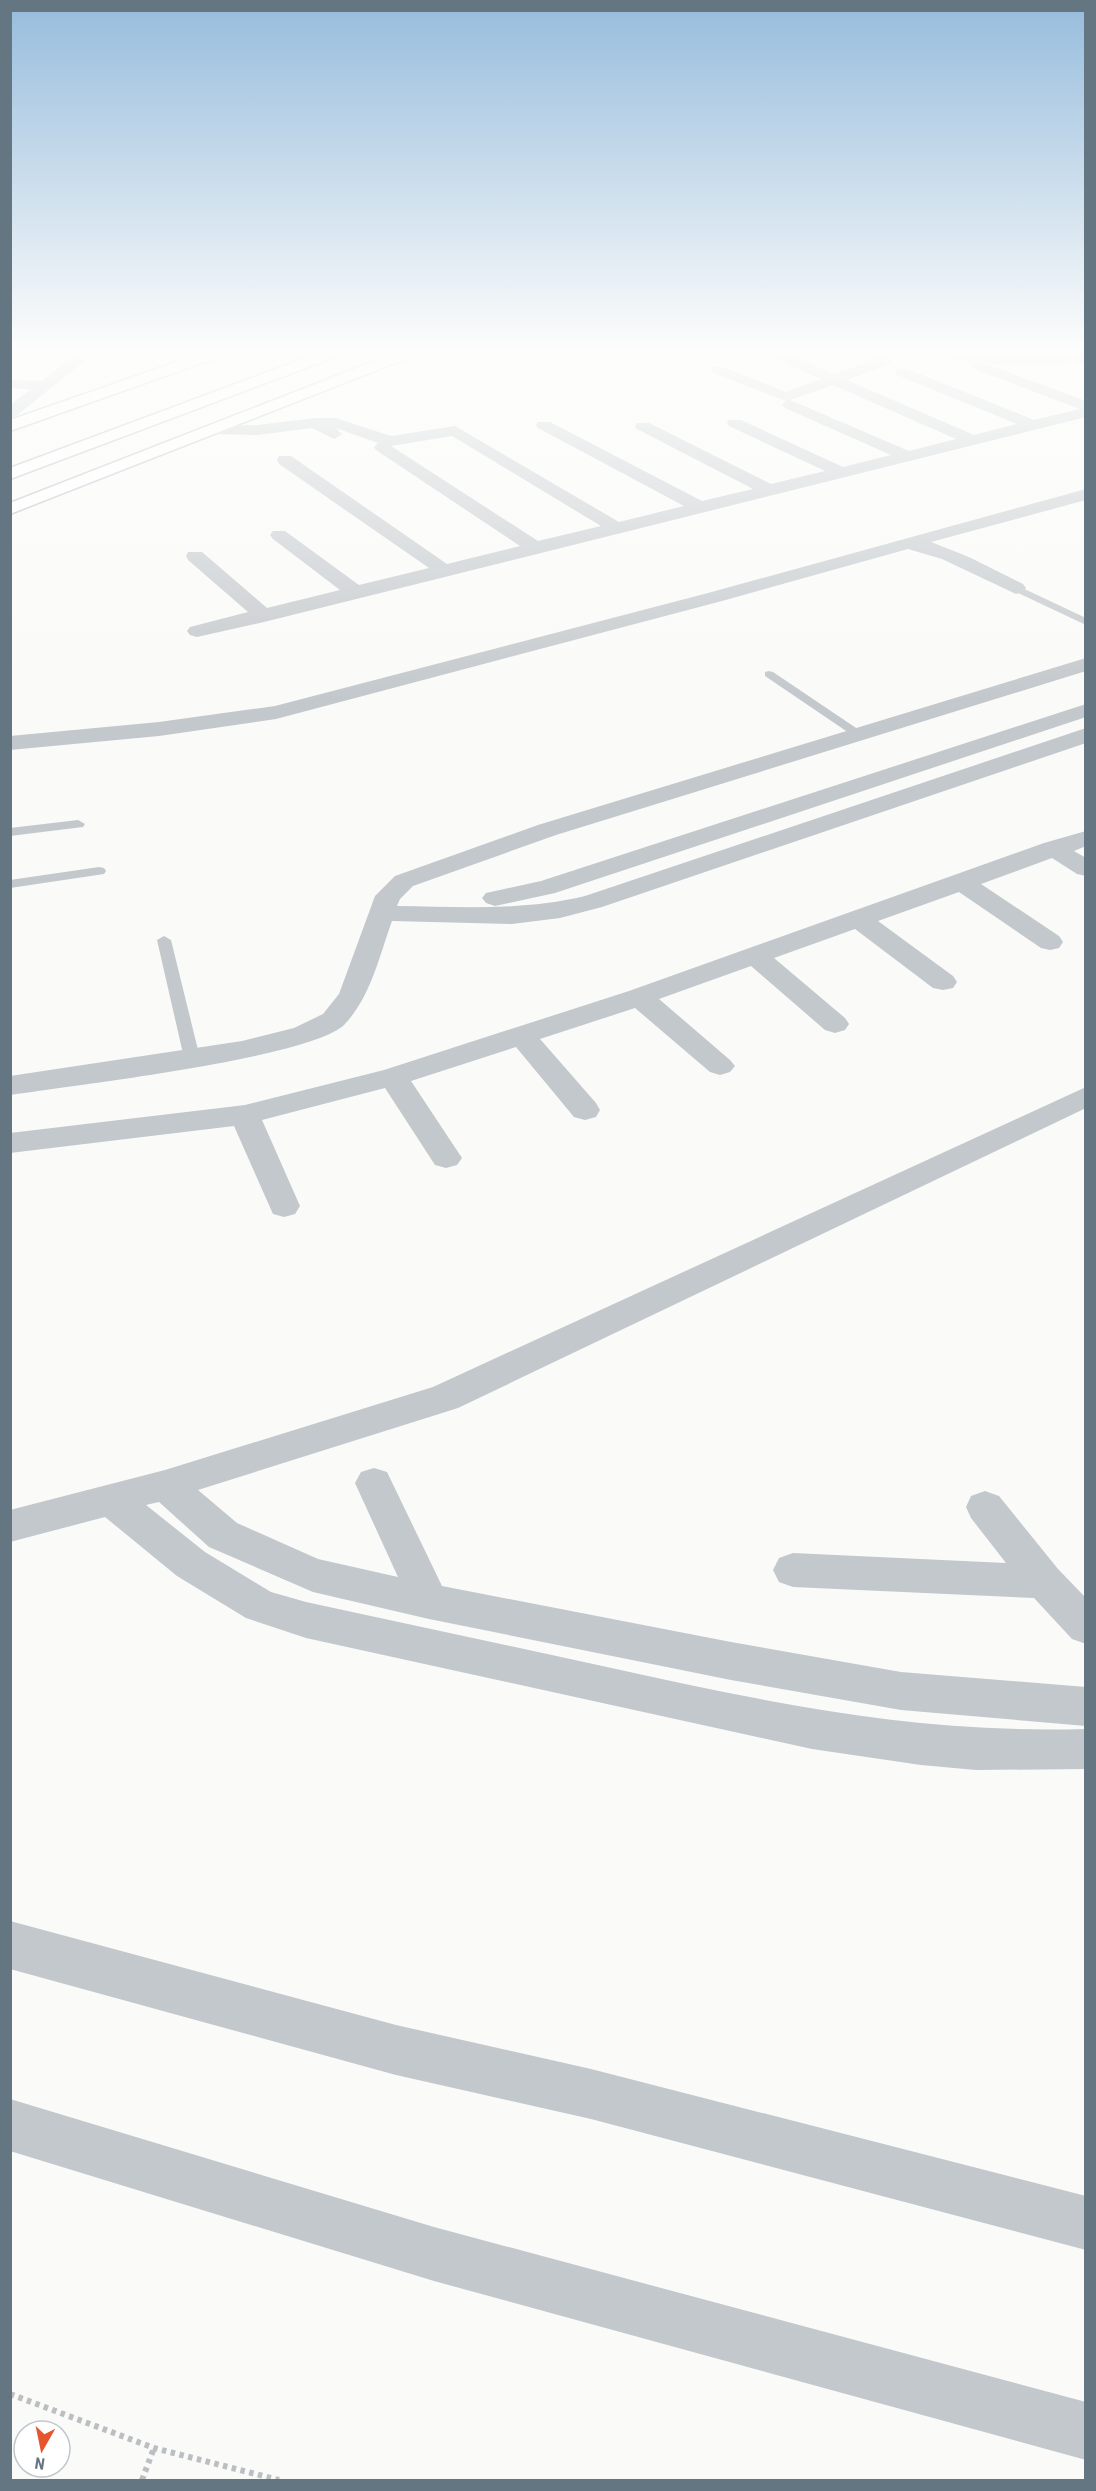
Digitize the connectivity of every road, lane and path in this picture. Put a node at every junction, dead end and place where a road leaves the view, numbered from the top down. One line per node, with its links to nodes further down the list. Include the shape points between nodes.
1 (28, 467): 11 (main road)
2 (115, 467): 15 (main road)
3 (295, 467): 21 (street)
4 (420, 467): 19 (street)
5 (516, 467): 16 (street)
6 (624, 467): 14 (street)
7 (724, 467): 12 (street)
8 (830, 467): 10 (street)
9 (860, 467): 10 (street)
10 (840, 472): 12 (street)
11 (10, 474)
12 (769, 490): 14 (street)
13 (1086, 494): 18 (street)
14 (699, 507): 16 (street)
15 (10, 508)
16 (617, 528): 19 (street)
17 (279, 535): 23 (street)
18 (908, 543): 22 (street); 32 (street, via 276,712)
19 (536, 548): 21 (street)
20 (195, 556): 24 (street)
21 (445, 571): 23 (street)
22 (1016, 588): 25 (lane)
23 (357, 593): 24 (street)
24 (264, 616): 26 (street)
25 (1086, 622)
26 (197, 631)
27 (1086, 664): 30 (street)
28 (769, 674): 30 (lane)
29 (1086, 710): 41 (street, via 546,888 496,898)
30 (859, 734): 41 (street, via 547,830 404,881)
31 (1086, 735): 41 (street, via 593,902 512,916)
32 (10, 744)
33 (78, 824): 34 (lane)
34 (10, 832)
35 (1086, 837): 36 (street)
36 (1053, 848): 37 (street); 39 (street)
37 (1086, 869)
38 (99, 871): 40 (lane)
39 (961, 882): 42 (street); 44 (street)
40 (10, 884)
41 (385, 905): 50 (street, via 352,995 333,1020 304,1034)
42 (858, 919): 45 (street); 46 (street)
43 (164, 940): 50 (lane)
44 (1050, 942)
45 (754, 956): 47 (street); 48 (street)
46 (943, 982)
47 (639, 998): 49 (street); 51 (street)
48 (835, 1024)
49 (522, 1036): 52 (street); 55 (street)
50 (192, 1058): 53 (street)
51 (720, 1066)
52 (393, 1077): 56 (street); 58 (street)
53 (10, 1086)
54 (1086, 1096): 61 (street, via 445,1398)
55 (585, 1110)
56 (245, 1114): 57 (street); 59 (street)
57 (10, 1143)
58 (446, 1158)
59 (284, 1206)
60 (374, 1483): 67 (street)
61 (165, 1485): 62 (street); 67 (street, via 224,1535 314,1575)
62 (112, 1500): 64 (street); 70 (street, via 191,1564 260,1606 306,1620 798,1728 926,1746 1047,1752)
63 (985, 1507): 66 (street)
64 (10, 1526)
65 (793, 1570): 66 (street)
66 (1044, 1581): 68 (street)
67 (429, 1601): 69 (street, via 901,1691)
68 (1086, 1626)
69 (1086, 1707)
70 (1086, 1749)
71 (10, 1945): 73 (street, via 396,2050 591,2094)
72 (10, 2125): 75 (street, via 435,2254)
73 (1086, 2223)
74 (10, 2394): 76 (path)
75 (1086, 2431)
76 (153, 2448): 77 (path); 78 (path)
77 (142, 2481)
78 (279, 2481)

